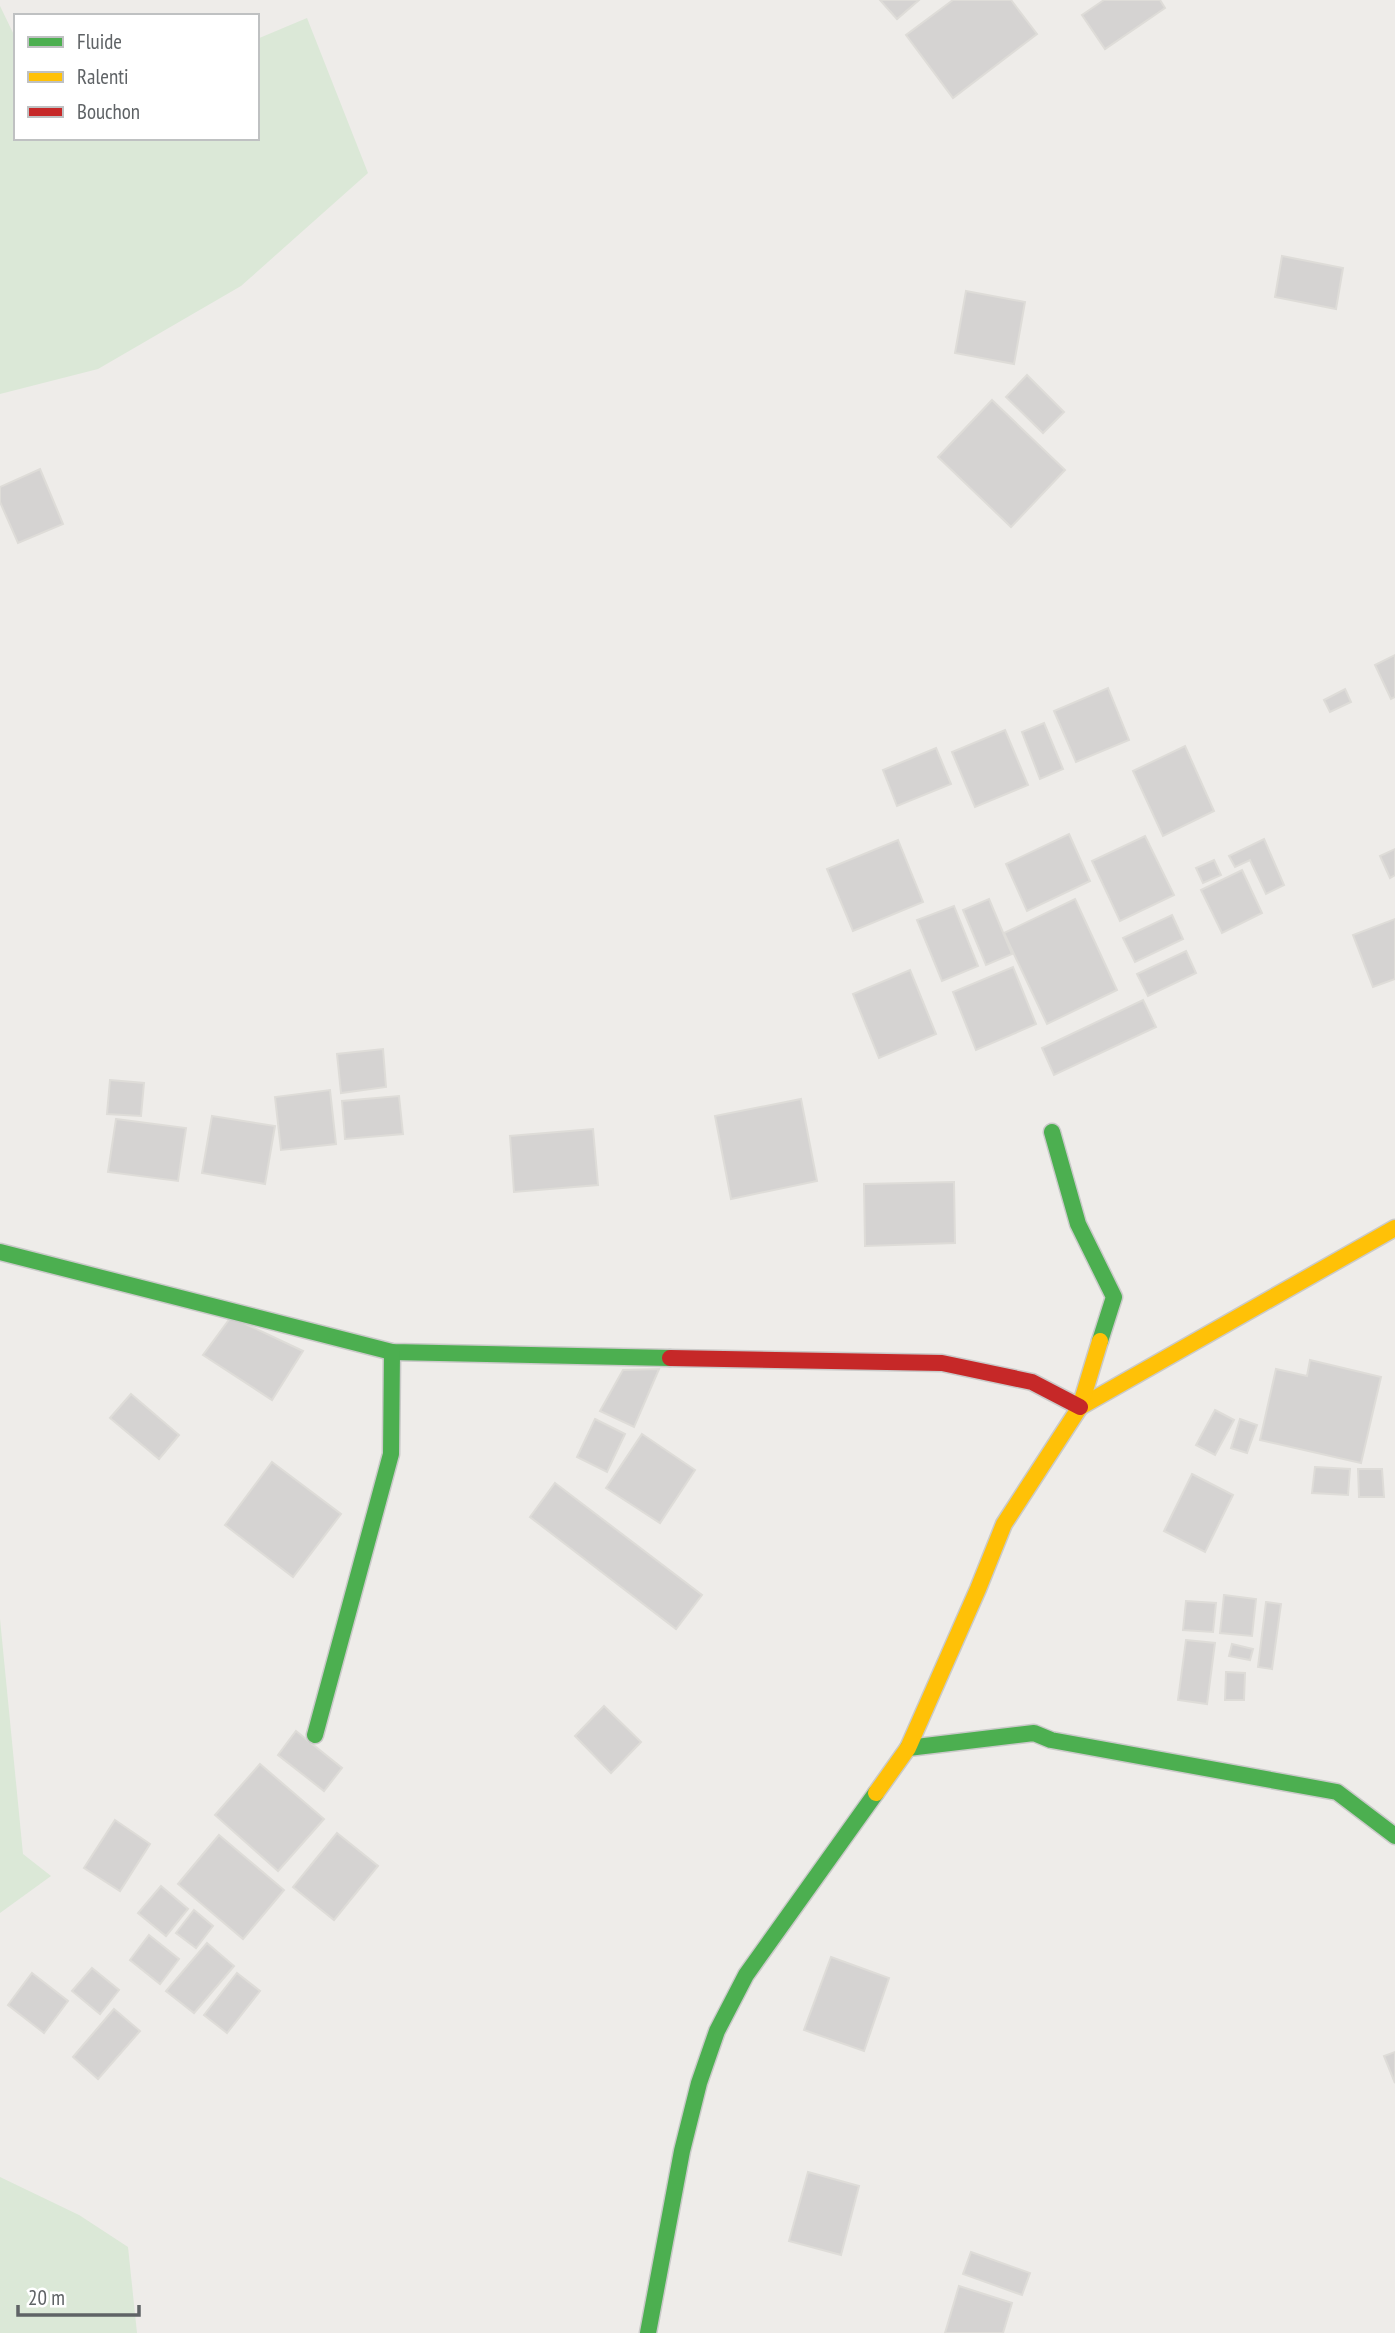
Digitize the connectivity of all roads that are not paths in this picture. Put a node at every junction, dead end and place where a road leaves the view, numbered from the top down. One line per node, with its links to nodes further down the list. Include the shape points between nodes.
1 (1052, 1132): 5 (street, via 1078,1224 1114,1297)
2 (1395, 1227): 5 (street)
3 (0, 1252): 4 (street)
4 (392, 1352): 5 (street, via 942,1363 1032,1381); 6 (street, via 391,1454)
5 (1080, 1407): 7 (street, via 1004,1524)
6 (315, 1735)
7 (908, 1748): 8 (street, via 1034,1733 1051,1740 1337,1792); 9 (street, via 746,1975 717,2031 682,2151)
8 (1395, 1836)
9 (648, 2333)

